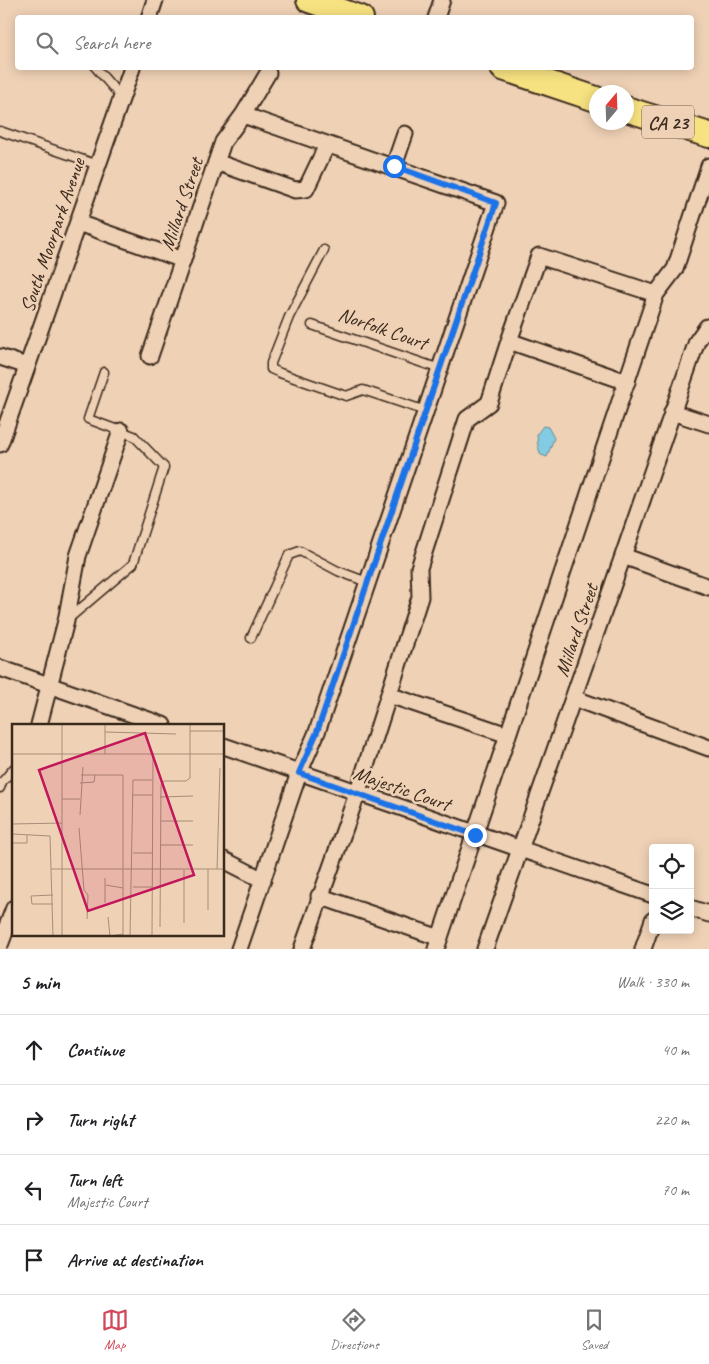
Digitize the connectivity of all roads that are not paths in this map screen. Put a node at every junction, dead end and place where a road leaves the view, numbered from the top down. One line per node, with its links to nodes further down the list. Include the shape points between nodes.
1 (155, 0): 4 (street)
2 (442, 0): 6 (street)
3 (316, 1): 5 (main road)
4 (150, 15)
5 (353, 15)
6 (437, 15)
7 (98, 70): 11 (lane)
8 (131, 70): 11 (street, South Moorpark Avenue)
9 (509, 70): 12 (main road)
10 (268, 73): 14 (street, Millard Street)
11 (122, 97): 20 (street, South Moorpark Avenue)
12 (589, 97)
13 (634, 112): 17 (main road, CA 23)
14 (243, 115): 18 (street); 19 (street, Millard Street, via 223,142)
15 (0, 131): 20 (lane)
16 (405, 134): 21 (street)
17 (709, 135)
18 (327, 145): 19 (street, via 306,189 300,190); 21 (street)
19 (216, 162): 25 (street, Millard Street)
20 (98, 165): 23 (street, South Moorpark Avenue)
21 (394, 166): 33 (street, via 496,203)
22 (709, 166): 26 (street, via 675,269)
23 (78, 223): 25 (street); 32 (street, South Moorpark Avenue)
24 (324, 250): 36 (lane, via 289,317 272,369 346,396 363,390)
25 (183, 260): 30 (street, Millard Street)
26 (656, 294): 29 (street, via 539,256); 35 (street)
27 (312, 325): 33 (lane, Norfolk Court)
28 (709, 327): 37 (street, Millard Street, via 697,341)
29 (508, 341): 35 (street); 48 (street, via 489,403 467,419 419,568 420,598)
30 (150, 356)
31 (0, 357): 32 (street)
32 (27, 366): 40 (street, South Moorpark Avenue)
33 (440, 369): 36 (street)
34 (104, 372): 39 (lane, via 88,419)
35 (627, 382): 52 (street)
36 (426, 411): 42 (street)
37 (672, 412): 38 (street); 41 (street, Millard Street)
38 (709, 424)
39 (121, 431): 44 (street, via 78,556); 44 (lane, via 134,436 164,467 133,564)
40 (0, 444)
41 (623, 556): 43 (street); 49 (street, Millard Street)
42 (367, 582): 45 (lane, via 300,551 289,556); 56 (street, via 317,732)
43 (709, 587)
44 (66, 621): 47 (street)
45 (251, 638)
46 (0, 668): 47 (street)
47 (49, 686): 50 (street); 51 (street)
48 (389, 695): 52 (street); 58 (street)
49 (573, 698): 54 (street); 60 (street, Millard Street)
50 (39, 724)
51 (160, 724)
52 (508, 735): 59 (street)
53 (225, 746): 56 (street, Majestic Court)
54 (709, 748)
55 (12, 770): 57 (lane)
56 (299, 773): 58 (street, Majestic Court); 62 (street)
57 (0, 788)
58 (357, 794): 59 (street, Majestic Court); 64 (street)
59 (475, 835): 60 (street, Majestic Court); 69 (street)
60 (520, 850): 63 (street, Majestic Court); 73 (street, Millard Street)
61 (225, 861): 62 (street)
62 (263, 880): 71 (street)
63 (649, 895)
64 (319, 896): 69 (street); 72 (street)
65 (694, 909): 67 (street)
66 (12, 913): 70 (street)
67 (709, 914)
68 (649, 932): 74 (street)
69 (438, 944)
70 (0, 946)
71 (239, 949)
72 (302, 949)
73 (485, 949)
74 (643, 949)

